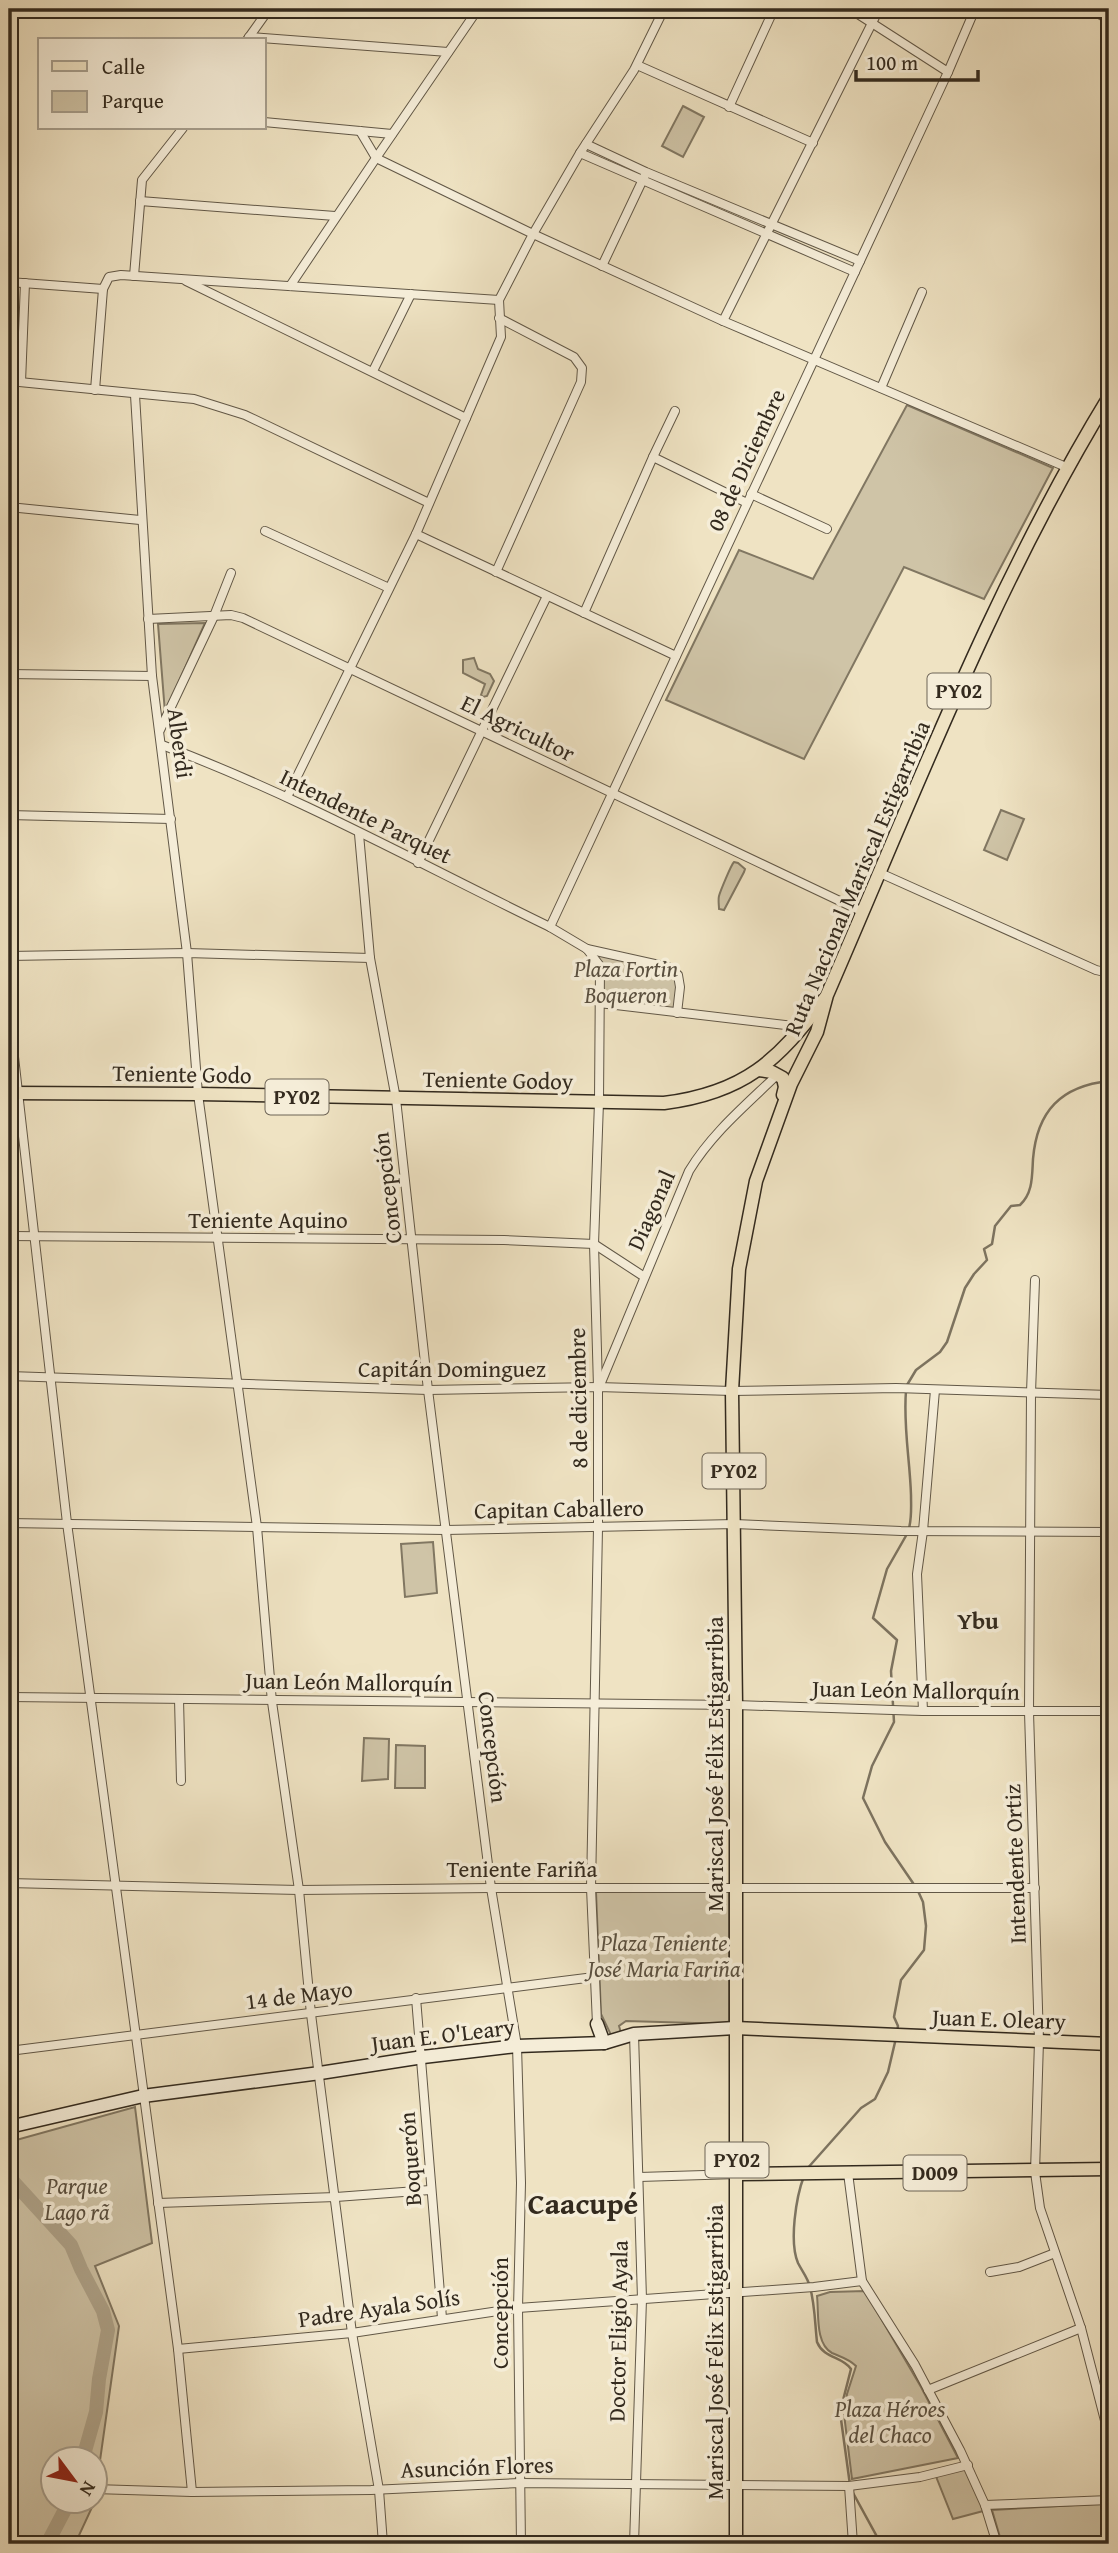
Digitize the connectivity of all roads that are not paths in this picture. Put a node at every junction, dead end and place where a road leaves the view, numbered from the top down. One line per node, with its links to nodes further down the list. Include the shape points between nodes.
1 (269, 9): 11 (street)
2 (478, 9): 13 (street)
3 (664, 9): 14 (street)
4 (774, 9): 16 (street)
5 (850, 9): 10 (street)
6 (879, 9): 10 (street)
7 (975, 9): 15 (street, 08 de Diciembre)
8 (1093, 9): 9 (street)
9 (1109, 20)
10 (873, 23): 15 (street); 21 (street)
11 (249, 38)
12 (266, 40): 13 (street)
13 (449, 52): 20 (street)
14 (637, 65): 16 (street); 22 (street)
15 (948, 72): 30 (street, 08 de Diciembre)
16 (729, 107): 21 (street)
17 (266, 122): 19 (street)
18 (182, 130): 26 (street, via 142,180)
19 (360, 131): 20 (street); 24 (street)
20 (392, 134): 24 (street)
21 (813, 143): 28 (street)
22 (586, 144): 23 (street); 25 (street)
23 (580, 153): 25 (street); 29 (street)
24 (376, 158): 27 (street); 29 (street)
25 (644, 176): 28 (street); 31 (street)
26 (140, 201): 27 (street); 33 (street)
27 (335, 216): 37 (street)
28 (769, 229): 30 (street); 32 (street); 43 (street)
29 (533, 234): 31 (street); 41 (street)
30 (860, 261): 32 (street, 08 de Diciembre)
31 (602, 266): 43 (street)
32 (855, 272): 44 (street, 08 de Diciembre)
33 (134, 276): 34 (street); 38 (street, via 109,277)
34 (181, 279): 37 (street); 45 (street)
35 (9, 282): 36 (street)
36 (25, 283): 38 (street); 47 (street)
37 (290, 286): 40 (street)
38 (103, 289): 49 (street)
39 (922, 292): 48 (street)
40 (411, 294): 41 (street); 45 (street)
41 (499, 300): 42 (street)
42 (499, 318): 53 (street, via 501,337); 63 (street, via 574,356 582,368 581,383)
43 (723, 321): 44 (street)
44 (815, 359): 48 (street); 56 (street, 08 de Diciembre)
45 (373, 371): 53 (street)
46 (9, 381): 47 (street)
47 (21, 382): 49 (street)
48 (881, 388): 55 (street)
49 (95, 390): 50 (street)
50 (135, 395): 57 (street, via 194,399 245,415); 59 (street, Alberdi)
51 (1109, 397): 55 (main road, Ruta Nacional Mariscal Estigarribia / PY02)
52 (675, 411): 54 (street)
53 (466, 418): 57 (street)
54 (653, 457): 56 (street); 67 (street)
55 (1066, 467): 83 (main road, Ruta Nacional Mariscal Estigarribia / PY02, via 977,651)
56 (749, 499): 60 (street); 70 (street, 08 de Diciembre)
57 (429, 503): 62 (street)
58 (9, 508): 59 (street)
59 (140, 520): 69 (street, Alberdi)
60 (827, 528)
61 (265, 531): 65 (street)
62 (415, 534): 63 (street); 65 (street)
63 (496, 572): 66 (street)
64 (231, 573): 68 (street)
65 (389, 588): 71 (street)
66 (547, 596): 67 (street); 74 (street)
67 (584, 613): 70 (street)
68 (214, 616): 69 (street, El Agricultor); 71 (street, El Agricultor, via 243,618); 75 (street)
69 (148, 619): 73 (street, Alberdi)
70 (676, 656): 77 (street, 08 de Diciembre)
71 (350, 668): 74 (street, El Agricultor); 78 (street)
72 (9, 674): 73 (street)
73 (152, 676): 75 (street, Alberdi)
74 (480, 731): 77 (street, El Agricultor); 82 (street)
75 (159, 732): 76 (street, Alberdi)
76 (162, 745): 78 (street, Intendente Parquet); 80 (street, Alberdi)
77 (611, 794): 84 (street, El Agricultor); 85 (street, 08 de Diciembre)
78 (287, 797): 81 (street, Intendente Parquet)
79 (9, 815): 80 (street)
80 (171, 819): 87 (street, Alberdi)
81 (359, 834): 82 (street, Intendente Parquet); 89 (street, Concepción)
82 (418, 863): 85 (street, Intendente Parquet)
83 (880, 873): 84 (main road, Ruta Nacional Mariscal Estigarribia / PY02); 90 (street)
84 (863, 912): 91 (main road, Ruta Nacional Mariscal Estigarribia / PY02)
85 (550, 927): 86 (street)
86 (587, 948): 92 (street, 8 de diciembre, via 600,966); 94 (street, via 668,967 678,975)
87 (187, 953): 88 (street); 89 (street); 99 (street, Alberdi)
88 (9, 956)
89 (370, 958): 100 (street, Concepción)
90 (1109, 973)
91 (827, 995): 95 (main road, PY02); 102 (main road, Ruta Nacional Mariscal Estigarribia / PY02, via 817,1032)
92 (599, 1003): 94 (street); 101 (street, 8 de diciembre)
93 (9, 1013): 98 (street)
94 (677, 1013): 95 (street)
95 (802, 1027): 96 (main road, PY02)
96 (759, 1070): 97 (main road); 101 (main road, PY02, via 712,1094 686,1100 638,1105)
97 (778, 1074): 102 (main road, via 785,1087); 109 (street, Diagonal, via 700,1153)
98 (12, 1093): 99 (main road, Teniente Godo / PY02); 105 (street)
99 (198, 1094): 100 (main road, Teniente Godo / PY02); 106 (street, Alberdi)
100 (396, 1099): 101 (main road, Teniente Godoy / PY02); 107 (street, Concepción)
101 (599, 1102): 108 (street, 8 de diciembre)
102 (776, 1122): 104 (main road, Ruta Nacional Mariscal Estigarribia / PY02)
103 (9, 1236): 105 (street, Teniente Aquino)
104 (744, 1236): 117 (main road, Mariscal José Félix Estigarribia / PY02)
105 (36, 1237): 106 (street, Teniente Aquino); 112 (street)
106 (217, 1240): 107 (street, Teniente Aquino); 113 (street, Alberdi)
107 (413, 1240): 108 (street, Teniente Aquino); 115 (street, Concepción)
108 (594, 1244): 109 (street); 114 (street, 8 de diciembre)
109 (643, 1276): 114 (street, Diagonal)
110 (1035, 1280): 118 (street, Intendente Ortiz)
111 (9, 1376): 112 (street, Capitán Dominguez)
112 (50, 1377): 113 (street, Capitán Dominguez); 121 (street)
113 (239, 1385): 115 (street, Capitán Dominguez); 123 (street, Alberdi)
114 (598, 1387): 115 (street, Capitán Dominguez); 117 (street, Capitán Dominguez); 124 (street, 8 de diciembre)
115 (428, 1390): 125 (street, Concepción)
116 (935, 1390): 117 (street, Capitán Dominguez); 118 (street); 126 (street)
117 (732, 1391): 122 (main road, Mariscal José Félix Estigarribia / PY02)
118 (1031, 1393): 119 (street); 127 (street, Intendente Ortiz)
119 (1109, 1395)
120 (9, 1522): 121 (street, Capitan Caballero)
121 (67, 1523): 123 (street, Capitan Caballero); 130 (street)
122 (735, 1524): 124 (street, Capitan Caballero); 126 (street, Capitan Caballero); 135 (main road, Mariscal José Félix Estigarribia / PY02)
123 (257, 1527): 125 (street, Capitan Caballero); 132 (street, Alberdi)
124 (598, 1528): 125 (street, Capitan Caballero); 134 (street, 8 de diciembre)
125 (445, 1530): 133 (street, Concepción)
126 (921, 1531): 127 (street, Capitan Caballero); 136 (street, via 917,1574)
127 (1031, 1532): 128 (street, Capitan Caballero); 138 (street, Intendente Ortiz)
128 (1109, 1532)
129 (9, 1697): 130 (street, Juan León Mallorquín)
130 (91, 1698): 131 (street, Juan León Mallorquín); 141 (street)
131 (179, 1699): 132 (street, Juan León Mallorquín); 139 (street)
132 (272, 1702): 133 (street, Juan León Mallorquín); 146 (street, Alberdi)
133 (468, 1703): 134 (street, Juan León Mallorquín); 142 (street, Concepción)
134 (595, 1704): 135 (street, Juan León Mallorquín); 143 (street, 8 de diciembre)
135 (736, 1705): 136 (street, Juan León Mallorquín); 144 (main road, Mariscal José Félix Estigarribia / PY02)
136 (923, 1711): 138 (street, Juan León Mallorquín)
137 (1109, 1711): 138 (street, Juan León Mallorquín)
138 (1029, 1712): 145 (street, Intendente Ortiz)
139 (181, 1781)
140 (9, 1883): 141 (street, Teniente Fariña)
141 (116, 1886): 146 (street, Teniente Fariña); 153 (street)
142 (491, 1888): 143 (street, Teniente Fariña); 146 (street, Teniente Fariña); 148 (street, Concepción)
143 (592, 1888): 144 (street, Teniente Fariña); 147 (street, 8 de diciembre)
144 (736, 1888): 145 (street, Teniente Fariña); 152 (main road, Mariscal José Félix Estigarribia / PY02)
145 (1035, 1888): 156 (street, Intendente Ortiz)
146 (299, 1890): 150 (street, Alberdi)
147 (594, 1977): 148 (street, 14 de Mayo); 151 (street)
148 (508, 1989): 149 (street, 14 de Mayo); 159 (street, Concepción)
149 (416, 1998): 150 (street, 14 de Mayo); 161 (street, Boquerón)
150 (312, 2014): 153 (street, 14 de Mayo); 162 (street, Alberdi)
151 (597, 2024): 157 (street)
152 (734, 2028): 154 (street, Juan E. O'Leary); 155 (main road, Juan E. O'Leary); 168 (main road, Mariscal José Félix Estigarribia / PY02)
153 (136, 2034): 160 (street, 14 de Mayo); 163 (street)
154 (634, 2034): 157 (street, Juan E. O'Leary); 169 (street, Doctor Eligio Ayala)
155 (887, 2036): 156 (main road, Juan E. Oleary)
156 (1039, 2041): 158 (main road, Juan E. Oleary); 166 (street, Intendente Ortiz)
157 (604, 2043): 159 (street, Juan E. O'Leary)
158 (1109, 2044)
159 (517, 2046): 161 (street, Juan E. O'Leary); 178 (street, Concepción)
160 (9, 2051)
161 (423, 2057): 162 (street, Juan E. O'Leary); 170 (street, Boquerón)
162 (320, 2073): 163 (street, Juan E. O'Leary); 171 (street, Alberdi)
163 (143, 2096): 164 (street, Juan E. O'Leary); 172 (street)
164 (9, 2127)
165 (1109, 2169): 166 (main road, D009)
166 (1035, 2172): 167 (main road, D009); 173 (street, Intendente Ortiz, via 1040,2208)
167 (842, 2173): 168 (main road, D009); 175 (street)
168 (737, 2174): 169 (street); 176 (main road, Mariscal José Félix Estigarribia / PY02)
169 (639, 2177): 177 (street, Doctor Eligio Ayala)
170 (430, 2190): 171 (street); 179 (street, Boquerón)
171 (336, 2197): 172 (street); 181 (street, Alberdi)
172 (158, 2203): 182 (street)
173 (1055, 2253): 174 (street); 180 (street, Intendente Ortiz)
174 (990, 2272)
175 (862, 2281): 176 (street, Padre Ayala Solís); 183 (street)
176 (737, 2292): 177 (street, Padre Ayala Solís); 188 (main road, Mariscal José Félix Estigarribia / PY02)
177 (642, 2299): 178 (street, Padre Ayala Solís); 187 (street, Doctor Eligio Ayala)
178 (519, 2308): 179 (street, Padre Ayala Solís); 186 (street, Concepción)
179 (442, 2318): 181 (street, Padre Ayala Solís)
180 (1081, 2328): 183 (street); 184 (street, Intendente Ortiz)
181 (352, 2333): 182 (street, Padre Ayala Solís); 191 (street, Alberdi)
182 (178, 2349): 192 (street)
183 (928, 2390): 185 (street)
184 (1109, 2436)
185 (968, 2465): 189 (street, Asunción Flores); 194 (street)
186 (520, 2483): 187 (street, Asunción Flores); 191 (street, Asunción Flores); 196 (street, Concepción)
187 (637, 2483): 188 (street, Asunción Flores); 197 (street, Doctor Eligio Ayala)
188 (736, 2484): 189 (street, Asunción Flores); 198 (main road, Mariscal José Félix Estigarribia / PY02)
189 (851, 2486): 199 (street)
190 (108, 2490): 192 (street, Asunción Flores)
191 (379, 2490): 192 (street, Asunción Flores); 195 (street, Alberdi)
192 (192, 2492)
193 (1109, 2500): 194 (street)
194 (985, 2505): 200 (street)
195 (383, 2544)
196 (521, 2544)
197 (635, 2544)
198 (736, 2544)
199 (853, 2544)
200 (997, 2544)

